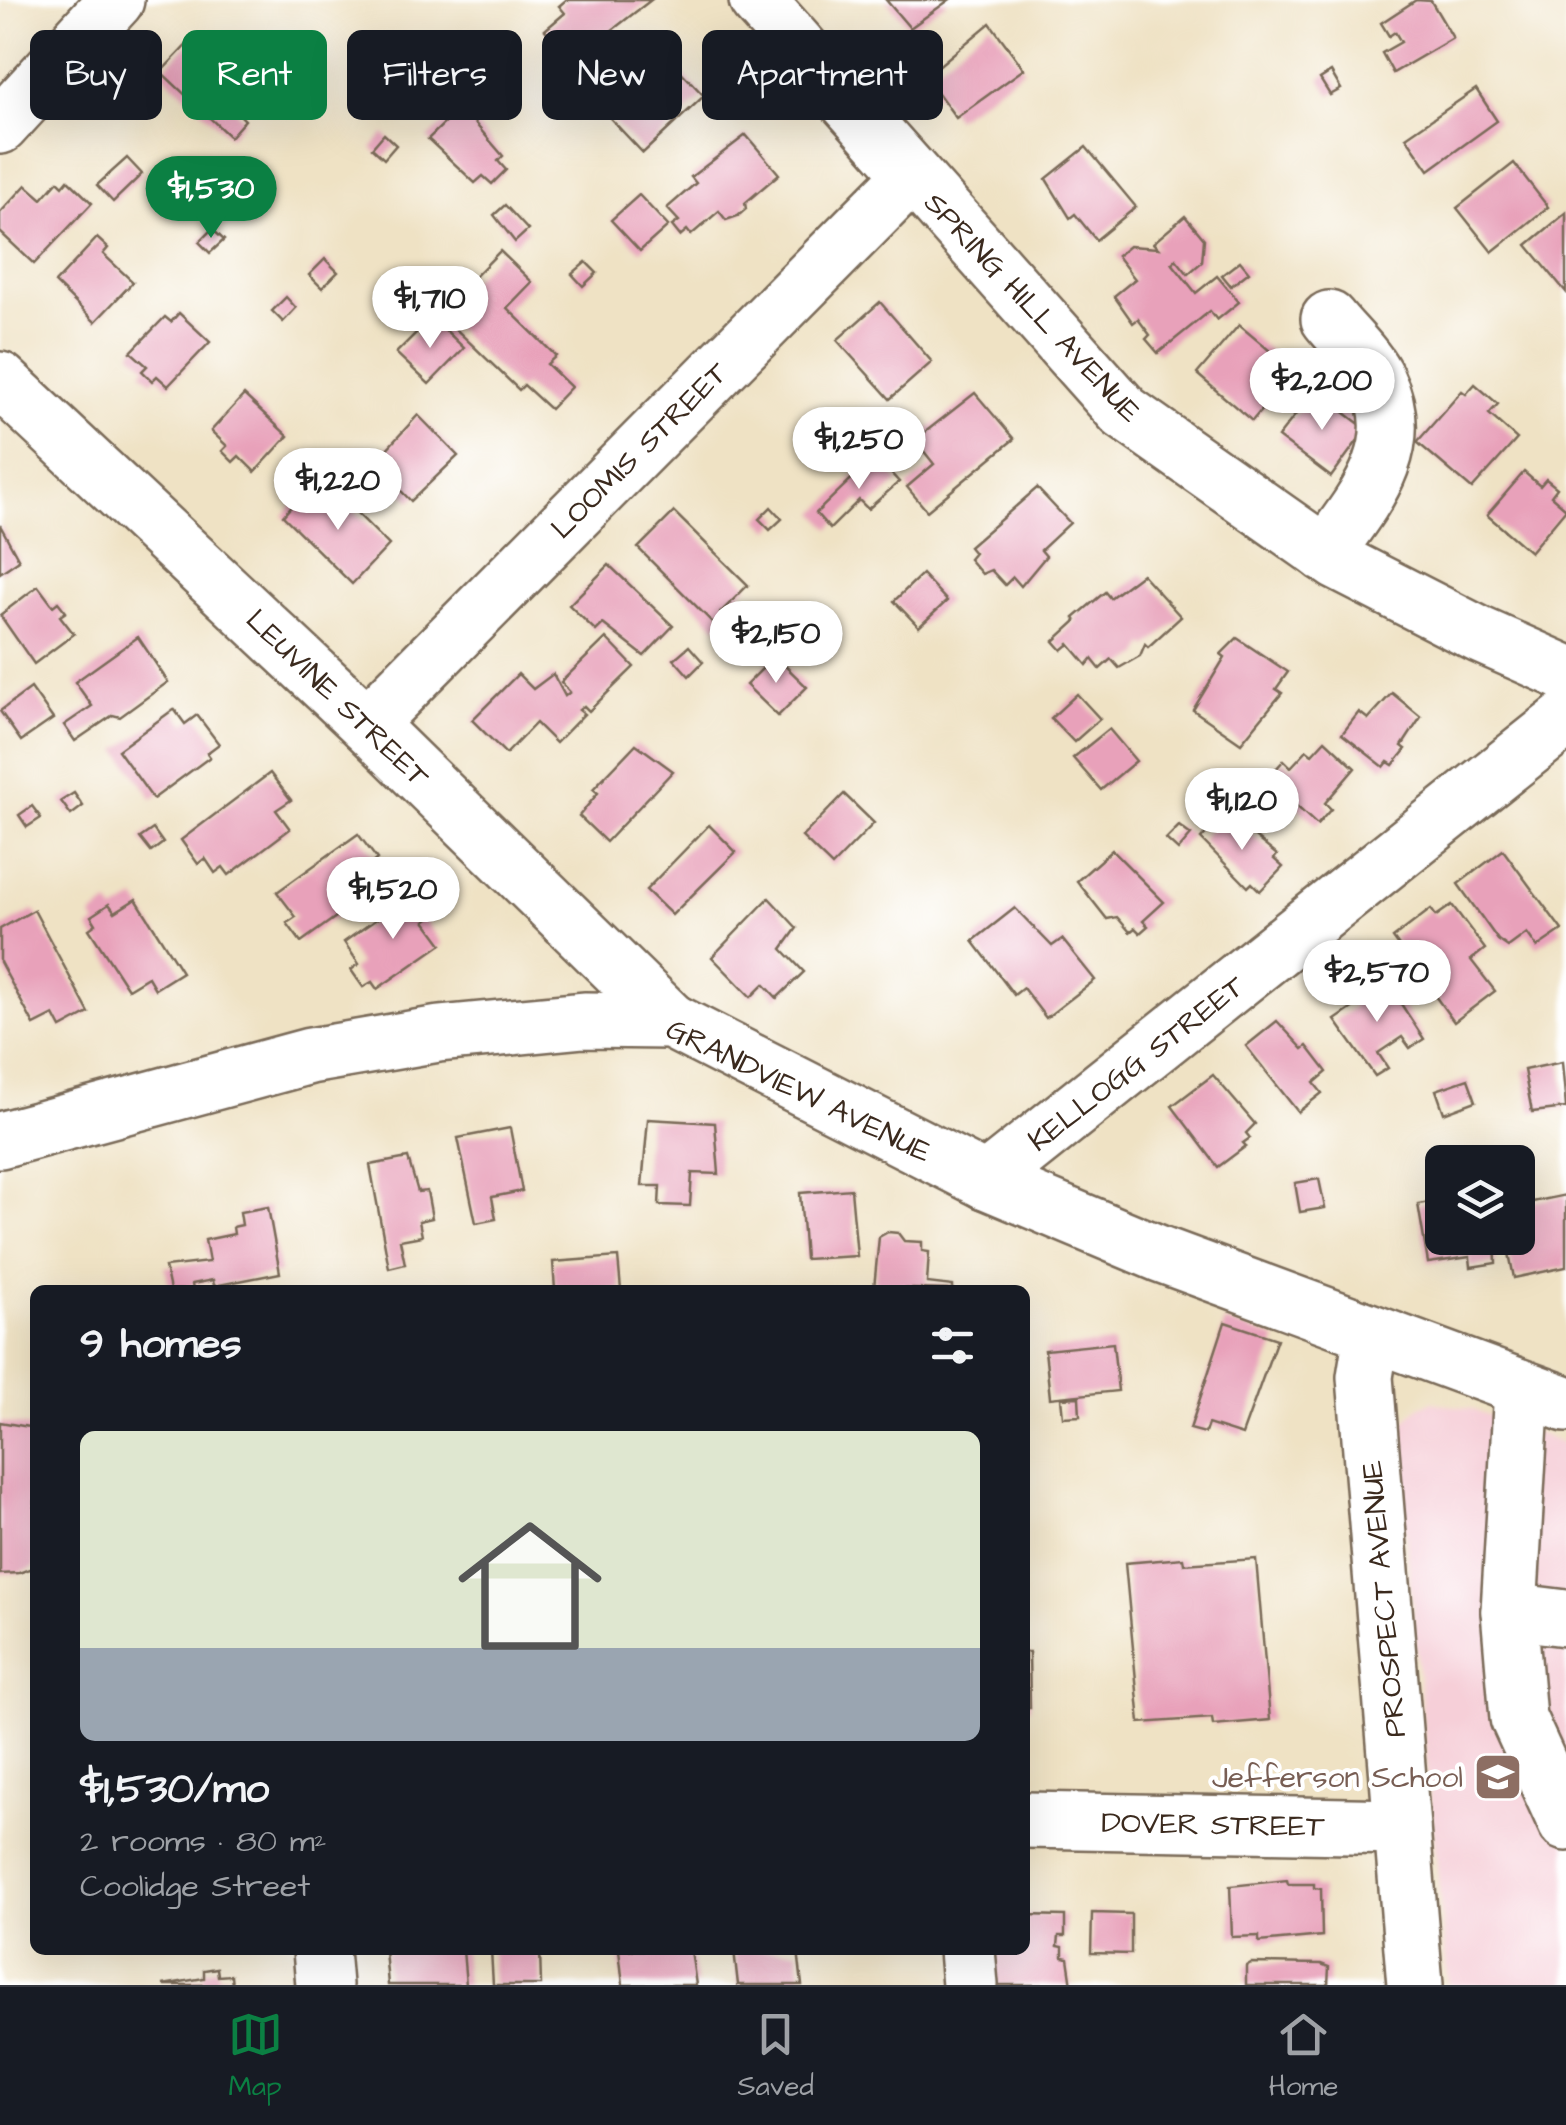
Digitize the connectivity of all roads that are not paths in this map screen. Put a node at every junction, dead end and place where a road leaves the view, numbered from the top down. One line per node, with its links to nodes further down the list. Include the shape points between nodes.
1 (116, 0): 3 (street)
2 (780, 8): 4 (street, SPRING HILL AVENUE)
3 (0, 126)
4 (910, 177): 7 (street, SPRING HILL AVENUE, via 1124,412); 10 (street, LOOMIS STREET)
5 (1328, 319): 7 (street, via 1376,378 1392,424 1383,462)
6 (0, 380): 10 (street, LEUVINE STREET)
7 (1326, 554): 8 (street, SPRING HILL AVENUE, via 1480,636)
8 (1566, 673)
9 (1566, 719): 13 (street, KELLOGG STREET)
10 (367, 724): 11 (street, LEUVINE STREET)
11 (670, 1021): 12 (street, GRANDVIEW AVENUE, via 584,1020 439,1034 310,1056); 13 (street, GRANDVIEW AVENUE)
12 (0, 1140)
13 (986, 1181): 14 (street, GRANDVIEW AVENUE)
14 (1372, 1333): 15 (street, GRANDVIEW AVENUE); 20 (street, PROSPECT AVENUE, via 1365,1376)
15 (1544, 1396): 16 (street)
16 (1509, 1611): 17 (street); 19 (street, via 1518,1718)
17 (1566, 1618)
18 (1030, 1820): 20 (street, DOVER STREET)
19 (1566, 1822)
20 (1402, 1827): 25 (street, PROSPECT AVENUE)
21 (322, 1955): 23 (street)
22 (967, 1955): 24 (street)
23 (324, 1985)
24 (970, 1985)
25 (1415, 1985)

